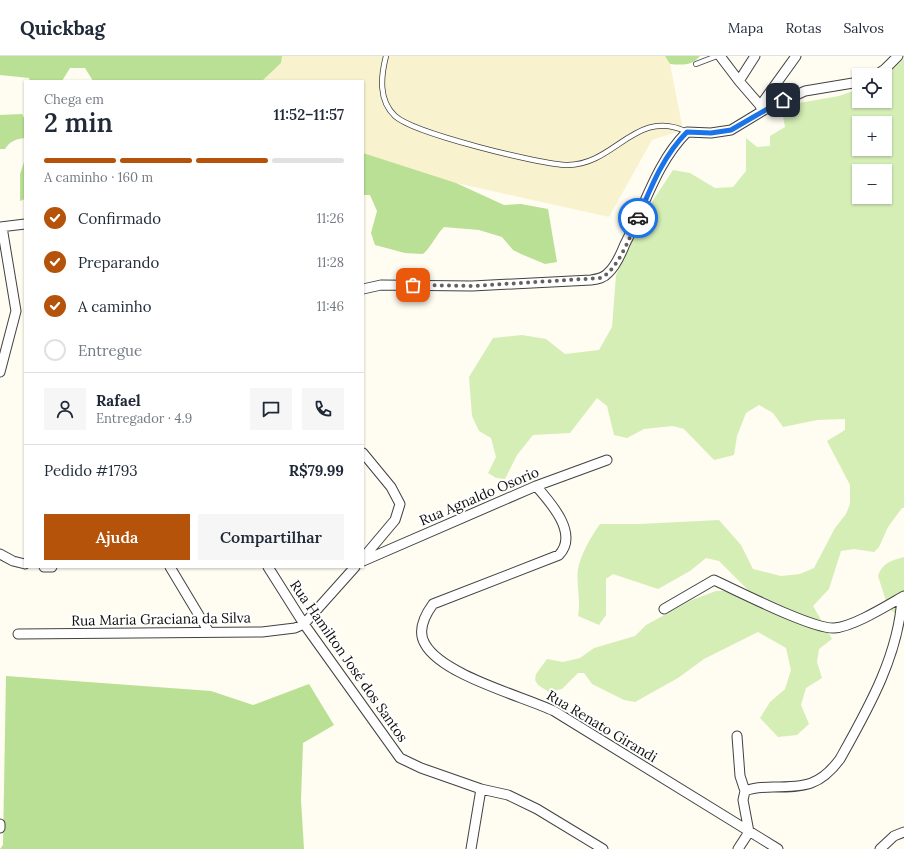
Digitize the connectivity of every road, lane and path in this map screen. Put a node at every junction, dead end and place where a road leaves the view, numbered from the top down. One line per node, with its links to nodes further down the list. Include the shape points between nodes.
1 (386, 56): 11 (lane, via 381,89 388,107 395,116 411,126 501,153 568,165 587,163 605,154 626,137 644,129 663,126 676,127)
2 (719, 56): 6 (lane); 8 (street)
3 (755, 56): 8 (street)
4 (796, 56): 10 (street)
5 (898, 56): 7 (street)
6 (696, 64)
7 (886, 68)
8 (739, 81): 10 (street)
9 (852, 83): 10 (street, via 805,91)
10 (762, 108): 11 (street, via 731,130 711,133)
11 (687, 132): 14 (street, via 662,163 631,234 617,261 605,276 591,280 472,286 381,285)
12 (24, 224): 13 (street)
13 (1, 227): 15 (street, via 16,311)
14 (364, 289)
15 (0, 372)
16 (364, 454): 20 (street, via 391,487 400,504 395,520)
17 (607, 460): 18 (street, Rua Agnaldo Osorio)
18 (536, 486): 21 (street, Rua Agnaldo Osorio); 36 (street, Rua Renato Girandi, via 558,516 567,534 564,550 559,555 433,604 424,617 424,643 432,653 452,668 480,683 528,699 554,711)
19 (0, 554): 22 (street)
20 (364, 559)
21 (364, 560)
22 (24, 564)
23 (171, 568): 29 (street)
24 (269, 568): 28 (street, Rua Hamilton José dos Santos)
25 (354, 568): 28 (street)
26 (903, 596): 27 (street, via 870,614 835,628 814,624 714,580); 33 (street, via 901,616 881,681 840,759 820,780 809,785)
27 (664, 609)
28 (304, 624): 29 (street, Rua Maria Graciana da Silva, via 295,628 262,632); 32 (street, Rua Hamilton José dos Santos, via 400,758)
29 (209, 632): 30 (street, Rua Maria Graciana da Silva)
30 (18, 634)
31 (736, 736): 33 (street, via 740,776)
32 (480, 789): 38 (street); 39 (street, Rua Hamilton José dos Santos, via 508,796 537,809)
33 (745, 791): 36 (street, via 743,800)
34 (0, 824): 35 (street)
35 (0, 828)
36 (749, 832): 40 (street); 41 (street, Rua Renato Girandi)
37 (904, 832): 42 (street, via 894,836)
38 (471, 849)
39 (603, 849)
40 (738, 849)
41 (778, 849)
42 (880, 849)

